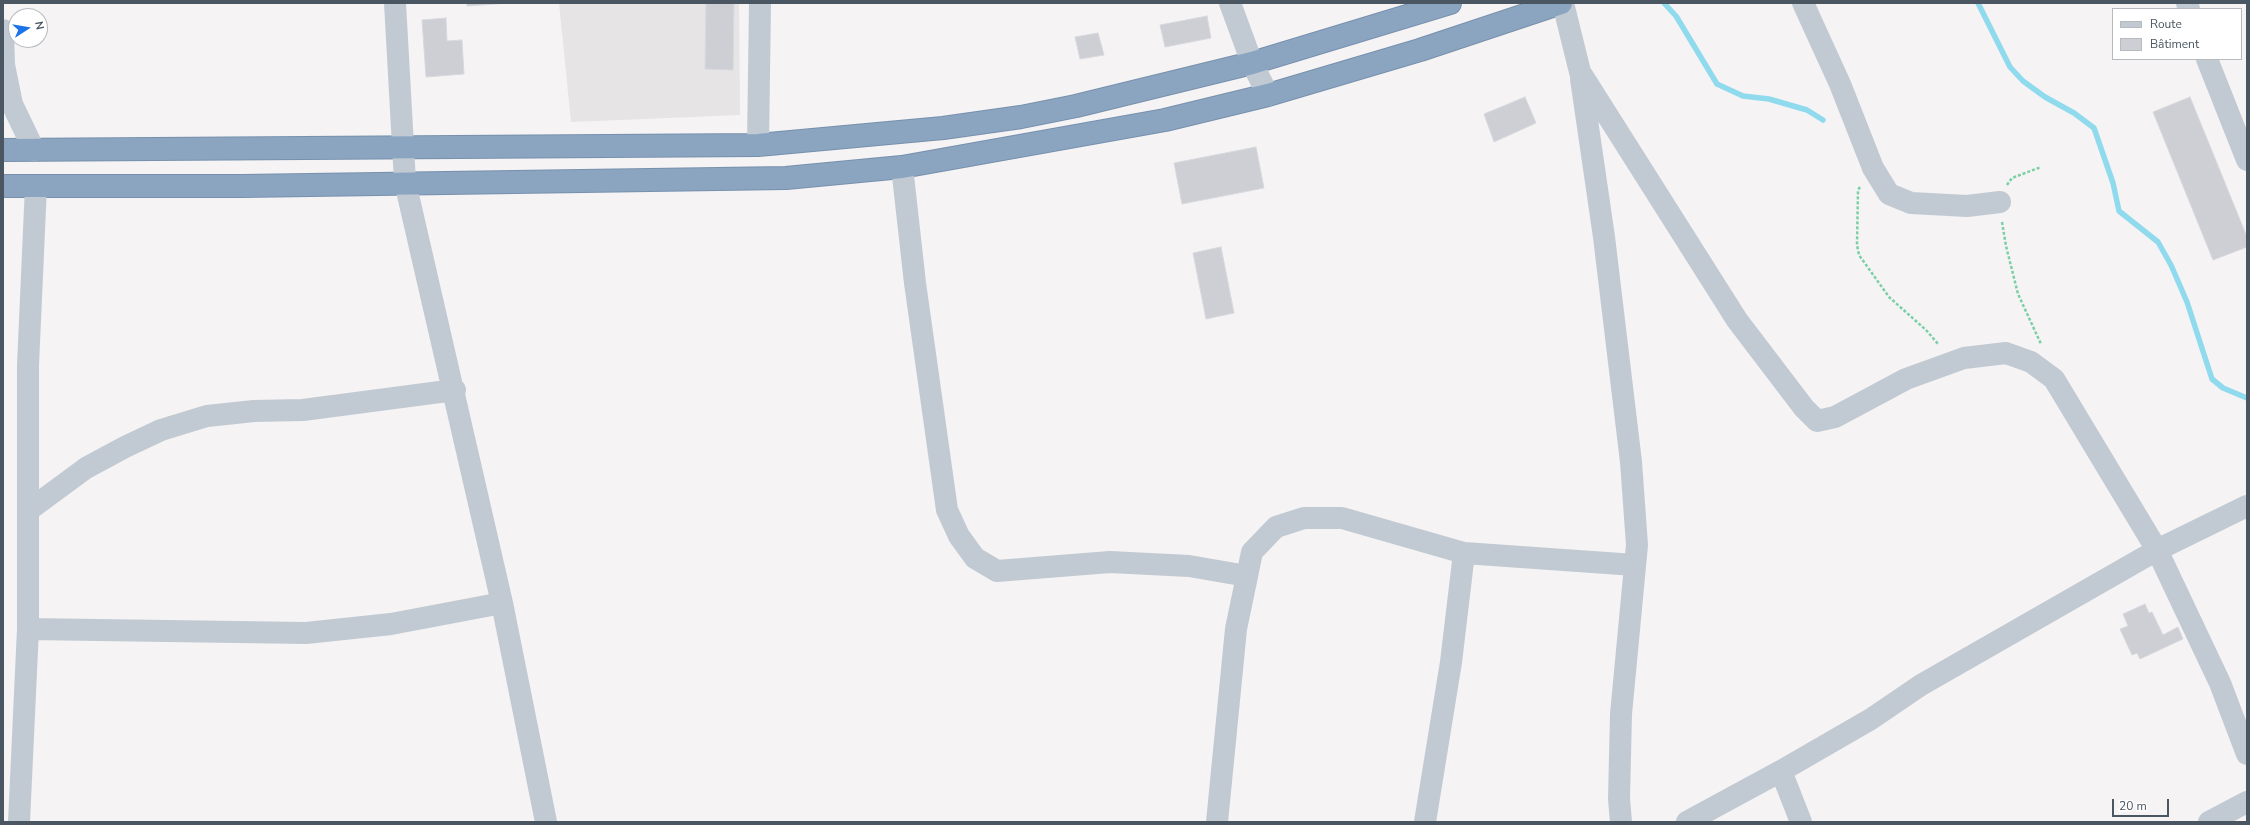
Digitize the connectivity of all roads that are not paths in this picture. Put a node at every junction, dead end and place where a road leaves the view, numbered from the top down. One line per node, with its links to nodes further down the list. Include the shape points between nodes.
1 (396, 3): 14 (street)
2 (760, 3): 13 (street)
3 (1230, 3): 10 (street)
4 (1450, 3): 7 (highway)
5 (1562, 3): 11 (street); 12 (highway)
6 (1803, 3): 22 (street, via 1840,84 1873,168 1889,194 1911,203 1967,206)
7 (1403, 10): 10 (highway)
8 (3, 30): 16 (street, via 4,65 12,104)
9 (2207, 60): 17 (street)
10 (1252, 63): 12 (street); 13 (highway, via 1021,117 944,128)
11 (1580, 72): 26 (street, via 1737,320 1804,408 1817,421 1835,417 1906,379 1964,358 2006,353 2031,362 2054,380); 28 (street, via 1604,238 1631,462 1637,545)
12 (1268, 96): 18 (highway, via 1165,120)
13 (758, 144): 14 (highway)
14 (404, 148): 16 (highway); 19 (street)
15 (3, 150): 16 (highway)
16 (34, 150)
17 (2247, 160)
18 (902, 167): 19 (highway, via 786,178); 29 (street, via 915,283 947,510 959,536 975,558 997,571 1110,562 1189,566)
19 (405, 182): 21 (highway, via 242,186); 23 (street)
20 (3, 186): 21 (highway)
21 (36, 186): 25 (street, via 28,365)
22 (2000, 202)
23 (454, 390): 25 (street, via 303,410 254,411 207,416 161,430 124,447 86,468); 30 (street)
24 (2247, 506): 26 (street)
25 (29, 510): 31 (street)
26 (2157, 550): 32 (street, via 2220,683); 33 (street, via 1927,681 1871,719)
27 (1464, 553): 28 (street); 29 (street, via 1342,518 1304,518 1276,527 1252,552); 39 (street, via 1454,647)
28 (1635, 565): 40 (street, via 1621,714)
29 (1247, 576): 38 (street, via 1236,629)
30 (502, 604): 31 (street, via 391,624 306,633); 35 (street)
31 (28, 630): 36 (street)
32 (2247, 754)
33 (1781, 771): 41 (street); 42 (street)
34 (2247, 802): 43 (street)
35 (545, 816): 37 (street)
36 (19, 822)
37 (561, 822)
38 (1217, 822)
39 (1425, 822)
40 (1620, 822)
41 (1687, 822)
42 (1802, 822)
43 (2209, 822)

